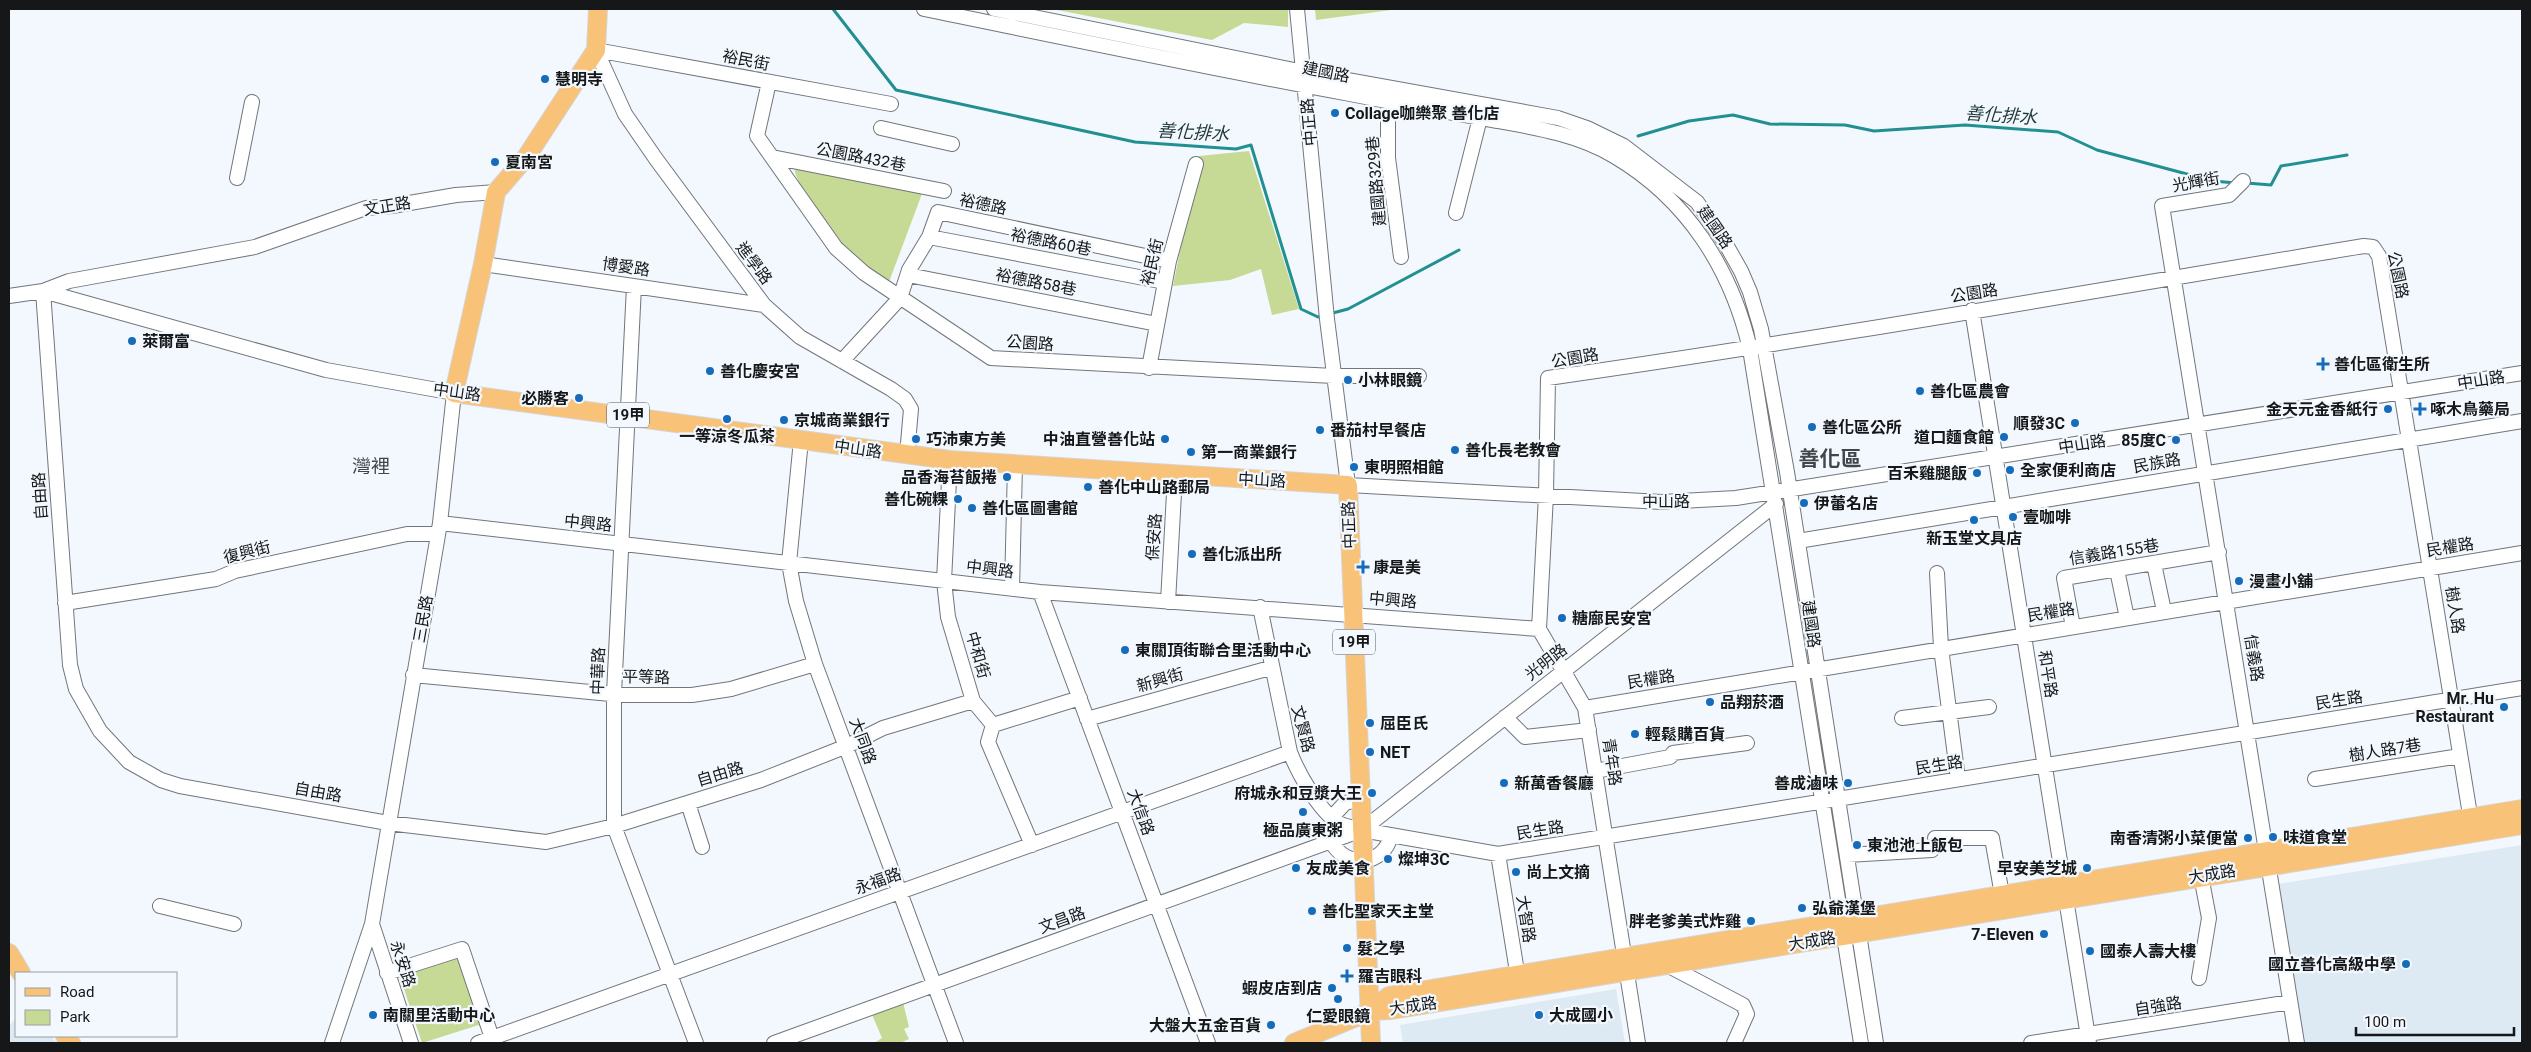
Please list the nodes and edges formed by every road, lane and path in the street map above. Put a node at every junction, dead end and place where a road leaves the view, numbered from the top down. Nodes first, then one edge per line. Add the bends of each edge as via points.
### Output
1 (598, 9) edge
2 (924, 9) edge
3 (994, 9) edge
4 (1297, 9) edge
5 (596, 50) junction
6 (1304, 72) junction
7 (769, 82) junction
8 (1306, 86) junction
9 (1388, 101) junction
10 (252, 102) dead end
11 (891, 104) dead end
12 (1480, 118) junction
13 (881, 128) dead end
14 (952, 144) dead end
15 (772, 157) junction
16 (1196, 164) dead end
17 (237, 178) dead end
18 (2243, 181) dead end
19 (944, 191) dead end
20 (496, 192) junction
21 (1456, 213) dead end
22 (930, 237) junction
23 (1401, 257) dead end
24 (1169, 261) junction
25 (483, 264) junction
26 (908, 275) junction
27 (2174, 278) junction
28 (1165, 282) junction
29 (634, 286) junction
30 (43, 291) junction
31 (9, 296) edge
32 (900, 298) junction
33 (764, 305) junction
34 (1972, 310) junction
35 (1157, 324) junction
36 (1757, 348) junction
37 (842, 361) junction
38 (1149, 368) junction
39 (2522, 373) edge
40 (1334, 376) junction
41 (1419, 376) dead end
42 (454, 392) junction
43 (2402, 393) junction
44 (628, 415) junction
45 (2522, 421) edge
46 (2198, 425) junction
47 (2409, 439) junction
48 (801, 440) junction
49 (906, 455) junction
50 (1996, 457) junction
51 (950, 460) junction
52 (1015, 465) junction
53 (2204, 473) junction
54 (1175, 475) junction
55 (1348, 485) junction
56 (1790, 490) junction
57 (1546, 495) junction
58 (1775, 498) junction
59 (2004, 508) junction
60 (439, 529) junction
61 (1798, 541) junction
62 (622, 544) junction
63 (2219, 552) junction
64 (2522, 553) edge
65 (789, 563) junction
66 (2154, 564) junction
67 (2430, 568) junction
68 (2117, 570) junction
69 (1936, 573) dead end
70 (944, 581) junction
71 (1012, 589) junction
72 (1040, 592) junction
73 (2227, 601) junction
74 (1168, 602) junction
75 (65, 603) junction
76 (1260, 607) junction
77 (2164, 611) junction
78 (1353, 614) junction
79 (2127, 618) junction
80 (2073, 627) junction
81 (1539, 629) junction
82 (2024, 635) junction
83 (1940, 648) junction
84 (815, 664) junction
85 (1270, 668) junction
86 (1818, 669) junction
87 (1564, 671) junction
88 (1801, 672) junction
89 (413, 675) junction
90 (2522, 688) edge
91 (614, 694) junction
92 (1080, 698) junction
93 (2451, 699) junction
94 (973, 701) junction
95 (1989, 707) dead end
96 (1585, 708) junction
97 (1949, 712) junction
98 (1505, 717) junction
99 (1902, 718) dead end
100 (1087, 719) junction
101 (993, 725) junction
102 (1589, 730) junction
103 (2248, 733) junction
104 (1747, 743) dead end
105 (847, 746) junction
106 (1290, 752) junction
107 (2460, 756) junction
108 (2045, 765) junction
109 (1595, 771) junction
110 (1958, 779) junction
111 (2315, 779) dead end
112 (1361, 799) junction
113 (1838, 799) junction
114 (1821, 802) junction
115 (688, 803) junction
116 (2522, 809) edge
117 (1122, 812) junction
118 (1332, 817) junction
119 (388, 823) junction
120 (2522, 824) edge
121 (2472, 825) junction
122 (614, 826) junction
123 (1362, 830) junction
124 (1391, 835) junction
125 (1606, 837) junction
126 (1331, 841) junction
127 (1032, 845) junction
128 (702, 847) dead end
129 (1498, 854) junction
130 (1847, 855) junction
131 (2268, 857) junction
132 (1364, 862) junction
133 (2201, 876) junction
134 (2066, 891) junction
135 (898, 892) junction
136 (2002, 895) junction
137 (1156, 905) junction
138 (160, 906) dead end
139 (234, 924) dead end
140 (372, 924) junction
141 (1850, 928) junction
142 (9, 953) edge
143 (1626, 965) junction
144 (1667, 965) junction
145 (19, 972) edge
146 (387, 973) junction
147 (670, 974) junction
148 (2200, 978) dead end
149 (1519, 982) junction
150 (935, 985) junction
151 (2290, 1002) junction
152 (1371, 1011) junction
153 (492, 1038) junction
154 (2089, 1039) edge
155 (332, 1043) edge
156 (411, 1043) edge
157 (478, 1043) edge
158 (696, 1043) edge
159 (774, 1043) edge
160 (956, 1043) edge
161 (1208, 1043) edge
162 (1294, 1043) edge
163 (1371, 1043) edge
164 (1638, 1043) edge
165 (1734, 1043) edge
166 (1861, 1043) edge
167 (1876, 1043) edge
168 (2031, 1043) edge
169 (2297, 1043) edge

1 - 5 main road
2 - 8 street, 建國路
3 - 6 street, 建國路
4 - 6 street, 中正路
5 - 7 street, 裕民街
5 - 20 main road via 527,156
5 - 33 street, 進學路 via 625,114
6 - 8 street, 中正路
6 - 36 street, 建國路 via 1558,118 1618,142 1697,202 1709,218 1741,271 1761,329
7 - 11 street, 裕民街
7 - 15 street, 公園路 via 757,136
8 - 9 street, 建國路
8 - 40 street, 中正路
9 - 12 street, 建國路
9 - 23 street, 建國路329巷 via 1388,158
10 - 17 street
12 - 21 street
12 - 36 street, 建國路 via 1553,131 1596,147 1656,186 1674,202 1707,242
13 - 14 street
15 - 19 street, 公園路432巷
15 - 32 street, 公園路 via 836,248
16 - 24 street, 裕民街
18 - 27 street, 光輝街 via 2229,195 2162,206
20 - 25 main road, 三民路
20 - 30 street, 文正路 via 366,208 256,247 68,282
22 - 24 street, 裕德路 via 938,212
22 - 26 street, 裕德路
22 - 28 street, 裕德路60巷
24 - 28 street, 裕民街
25 - 29 street, 博愛路
25 - 42 main road, 三民路
26 - 32 street, 裕德路
26 - 35 street, 裕德路58巷
27 - 34 street, 公園路
27 - 43 street, 公園路 via 2373,247 2379,256
27 - 46 street, 信義路
28 - 35 street, 裕民街
29 - 33 street, 博愛路
29 - 44 street, 中華路
30 - 31 street, 中山路
30 - 42 street, 中山路 via 326,370
30 - 75 street, 自由路
32 - 37 street, 裕德路
32 - 38 street, 公園路 via 991,358
33 - 37 street, 進學路 via 800,337
34 - 36 street, 公園路
34 - 50 street, 和平路
35 - 38 street, 裕民街
36 - 56 street, 建國路
36 - 57 street, 公園路 via 1548,378
36 - 58 street, 建國路
37 - 49 street, 進學路 via 905,399 911,409
38 - 40 street, 公園路
39 - 43 street, 中山路
40 - 41 street, 公園路
40 - 55 street, 中正路
42 - 44 main road, 中山路 / 19甲
42 - 60 street, 三民路
43 - 46 street, 中山路
43 - 47 street, 樹人路
44 - 48 main road, 中山路 / 19甲
44 - 62 street, 中華路
45 - 47 street, 民族路
46 - 50 street, 中山路
46 - 53 street, 信義路
47 - 53 street, 民族路
47 - 67 street, 樹人路
48 - 49 main road, 中山路 / 19甲
48 - 65 street, 大同路
49 - 51 main road, 中山路 / 19甲
50 - 56 street, 中山路
50 - 59 street, 和平路
51 - 52 main road, 中山路 / 19甲
51 - 70 street, 中和街
52 - 54 main road, 中山路 / 19甲
52 - 71 street
53 - 59 street, 民族路
53 - 63 street, 信義路
54 - 55 main road, 中山路 / 19甲
54 - 74 street, 保安路
55 - 57 street, 中山路
55 - 78 main road, 中正路 / 19甲
56 - 58 street, 中山路
56 - 61 street, 建國路
57 - 58 street, 中山路 via 1662,502
57 - 81 street
58 - 87 street, 光明路
58 - 88 street, 建國路
59 - 61 street, 民族路
59 - 82 street, 和平路
60 - 62 street, 中興路
60 - 75 street, 復興街 via 235,571 216,579
60 - 89 street, 三民路
61 - 86 street, 建國路
62 - 65 street, 中興路
62 - 91 street, 中華路
63 - 66 street, 信義路155巷
63 - 73 street, 信義路
64 - 67 street, 民權路
65 - 70 street, 中興路
65 - 84 street, 大同路
66 - 68 street, 信義路155巷
66 - 77 street
67 - 73 street, 民權路
67 - 93 street, 樹人路
68 - 79 street
68 - 80 street, 信義路155巷 via 2064,578
69 - 83 street
70 - 71 street, 中興路
70 - 94 street, 中和街 via 948,617
71 - 72 street, 中興路
72 - 74 street, 中興路
72 - 92 street, 大信路
73 - 77 street, 民權路
73 - 103 street, 信義路
74 - 76 street, 中興路
75 - 119 street, 自由路 via 70,665 76,689 100,731 129,762 180,786
76 - 78 street, 中興路
76 - 85 street, 文賢路
77 - 79 street, 民權路
78 - 81 street, 中興路
78 - 112 main road, 中正路 / 19甲
79 - 80 street, 民權路
80 - 82 street, 民權路
81 - 87 street, 青年路
82 - 83 street, 民權路
82 - 108 street, 和平路
83 - 86 street, 民權路
83 - 97 street
84 - 91 street, 平等路 via 717,692 692,695
84 - 105 street, 大同路
85 - 100 street, 新興街
85 - 106 street, 文賢路
86 - 88 street, 民權路
86 - 113 street, 建國路
87 - 96 street, 青年路
87 - 98 street, 光明路
88 - 96 street, 民權路
88 - 114 street, 建國路
89 - 91 street, 平等路
89 - 119 street, 三民路
90 - 93 street, 民生路
91 - 122 street, 中華路
92 - 100 street, 大信路
92 - 101 street
93 - 103 street, 民生路
93 - 107 street, 樹人路
94 - 101 street, 中和街
94 - 105 street, 自由路 via 883,728
95 - 97 street
96 - 102 street, 青年路
97 - 99 street
97 - 110 street
98 - 102 street via 1525,737
98 - 123 street, 光明路
100 - 117 street, 大信路
101 - 127 street via 988,742
102 - 109 street, 青年路
103 - 108 street, 民生路
103 - 131 street, 信義路
104 - 109 street via 1673,753 1670,757
105 - 115 street, 自由路 via 761,780
105 - 135 street, 大同路
106 - 117 street, 永福路
106 - 118 street, 文賢路 via 1298,772
107 - 111 street, 樹人路7巷
107 - 121 street, 樹人路
108 - 110 street, 民生路
108 - 134 street, 和平路
109 - 125 street, 青年路
110 - 113 street, 民生路
112 - 118 street via 1345,803
112 - 123 main road, 中正路 / 19甲
113 - 114 street, 民生路
113 - 130 street, 建國路
114 - 125 street, 民生路
114 - 141 street, 建國路
115 - 122 street, 自由路
115 - 128 street
116 - 121 main road, 大成路
117 - 127 street, 永福路
117 - 137 street, 大信路
118 - 123 street, 文賢路 via 1343,825
119 - 122 street, 自由路 via 546,842
119 - 140 street, 三民路
120 - 121 main road, 大成路
121 - 131 main road, 大成路
122 - 147 street, 中華路
123 - 124 street, 民生路
123 - 126 street, 文昌路
123 - 132 main road, 中正路 / 19甲
124 - 129 street, 民生路
124 - 132 street via 1382,853
125 - 129 street, 民生路
125 - 143 street, 青年路
126 - 132 street via 1346,859
126 - 137 street, 文昌路
127 - 135 street, 永福路
129 - 149 street, 大智路
130 - 136 street via 1992,838
130 - 141 street, 建國路
131 - 133 main road, 大成路
131 - 134 main road, 大成路
131 - 151 street, 信義路
132 - 152 main road, 中正路 / 19甲
133 - 134 main road, 大成路
133 - 148 street via 2209,918
134 - 136 main road, 大成路
134 - 141 main road, 大成路
134 - 154 street, 和平路
135 - 147 street, 永福路
135 - 150 street, 大同路
136 - 141 main road, 大成路
137 - 150 street, 文昌路
137 - 161 street, 大信路
138 - 139 street
140 - 146 street, 永安路
140 - 155 street, 三民路
141 - 143 main road, 大成路
141 - 144 main road, 大成路
141 - 166 street, 建國路
141 - 167 street, 建國路
142 - 145 main road
143 - 144 main road, 大成路
143 - 149 main road, 大成路
143 - 164 street, 青年路
144 - 165 street via 1743,1005 1747,1014
146 - 153 street via 462,949
146 - 156 street, 永安路
147 - 153 street, 永福路
147 - 158 street, 中華路
149 - 152 main road, 大成路 via 1391,1010
150 - 159 street, 文昌路
150 - 160 street, 大同路
151 - 154 street, 自強路
151 - 169 street, 信義路
152 - 162 main road, 大成路
152 - 163 main road, 中正路 / 19甲
153 - 157 street, 永福路
154 - 168 street, 自強路

